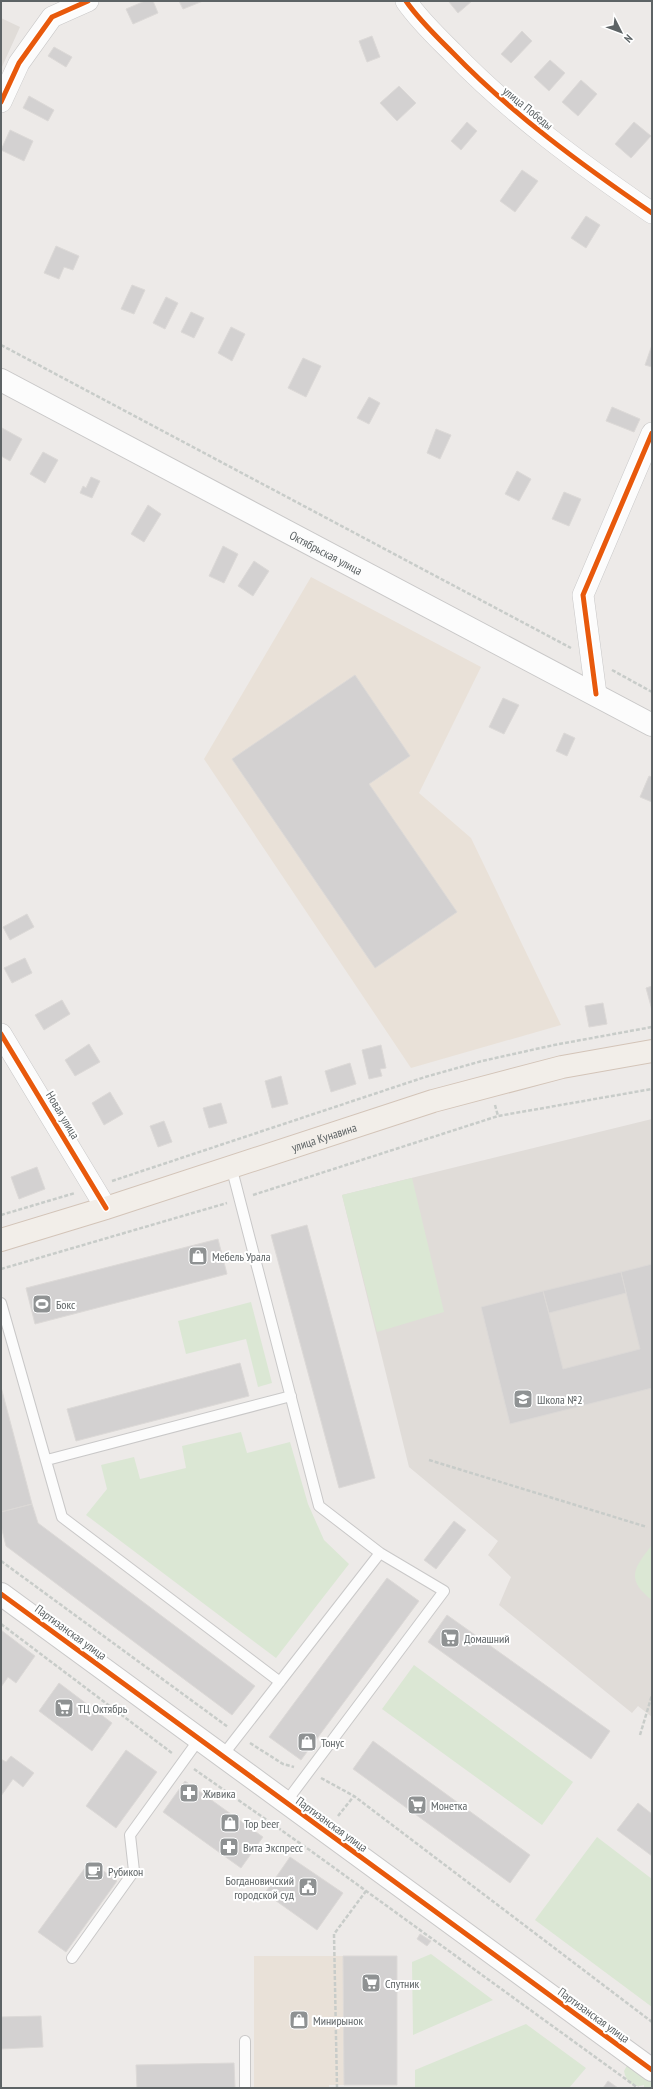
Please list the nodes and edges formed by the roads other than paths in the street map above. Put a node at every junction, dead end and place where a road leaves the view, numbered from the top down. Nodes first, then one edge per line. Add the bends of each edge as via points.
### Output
1 (88, 1) edge
2 (406, 1) edge
3 (50, 9) edge
4 (1, 102) edge
5 (652, 213) edge
6 (1, 380) edge
7 (652, 433) edge
8 (596, 694) junction
9 (652, 725) edge
10 (1, 1034) edge
11 (652, 1051) edge
12 (231, 1166) junction
13 (106, 1208) junction
14 (1, 1240) edge
15 (1, 1303) edge
16 (291, 1396) junction
17 (47, 1460) junction
18 (380, 1553) junction
19 (1, 1594) edge
20 (280, 1682) junction
21 (200, 1738) junction
22 (223, 1755) junction
23 (286, 1802) junction
24 (72, 1958) dead end
25 (245, 2041) dead end
26 (652, 2070) edge
27 (245, 2088) edge

1 - 3 street
2 - 5 street, улица Победы via 431,31 482,83 539,131
3 - 4 street via 19,62
6 - 8 street, Октябрьская улица
7 - 8 street via 583,594
8 - 9 street, Октябрьская улица
10 - 13 street, Новая улица
11 - 12 main road, улица Кунавина via 562,1067 489,1085
12 - 13 main road, улица Кунавина
12 - 16 lane
13 - 14 main road, улица Кунавина
15 - 17 lane
16 - 17 lane
16 - 18 lane via 319,1506
17 - 20 lane via 62,1517
18 - 20 lane
18 - 23 lane via 444,1591
19 - 21 street, Партизанская улица
20 - 22 lane
21 - 22 street, Партизанская улица
21 - 24 lane via 130,1835 134,1871
22 - 23 street, Партизанская улица
23 - 26 street, Партизанская улица
25 - 27 lane

